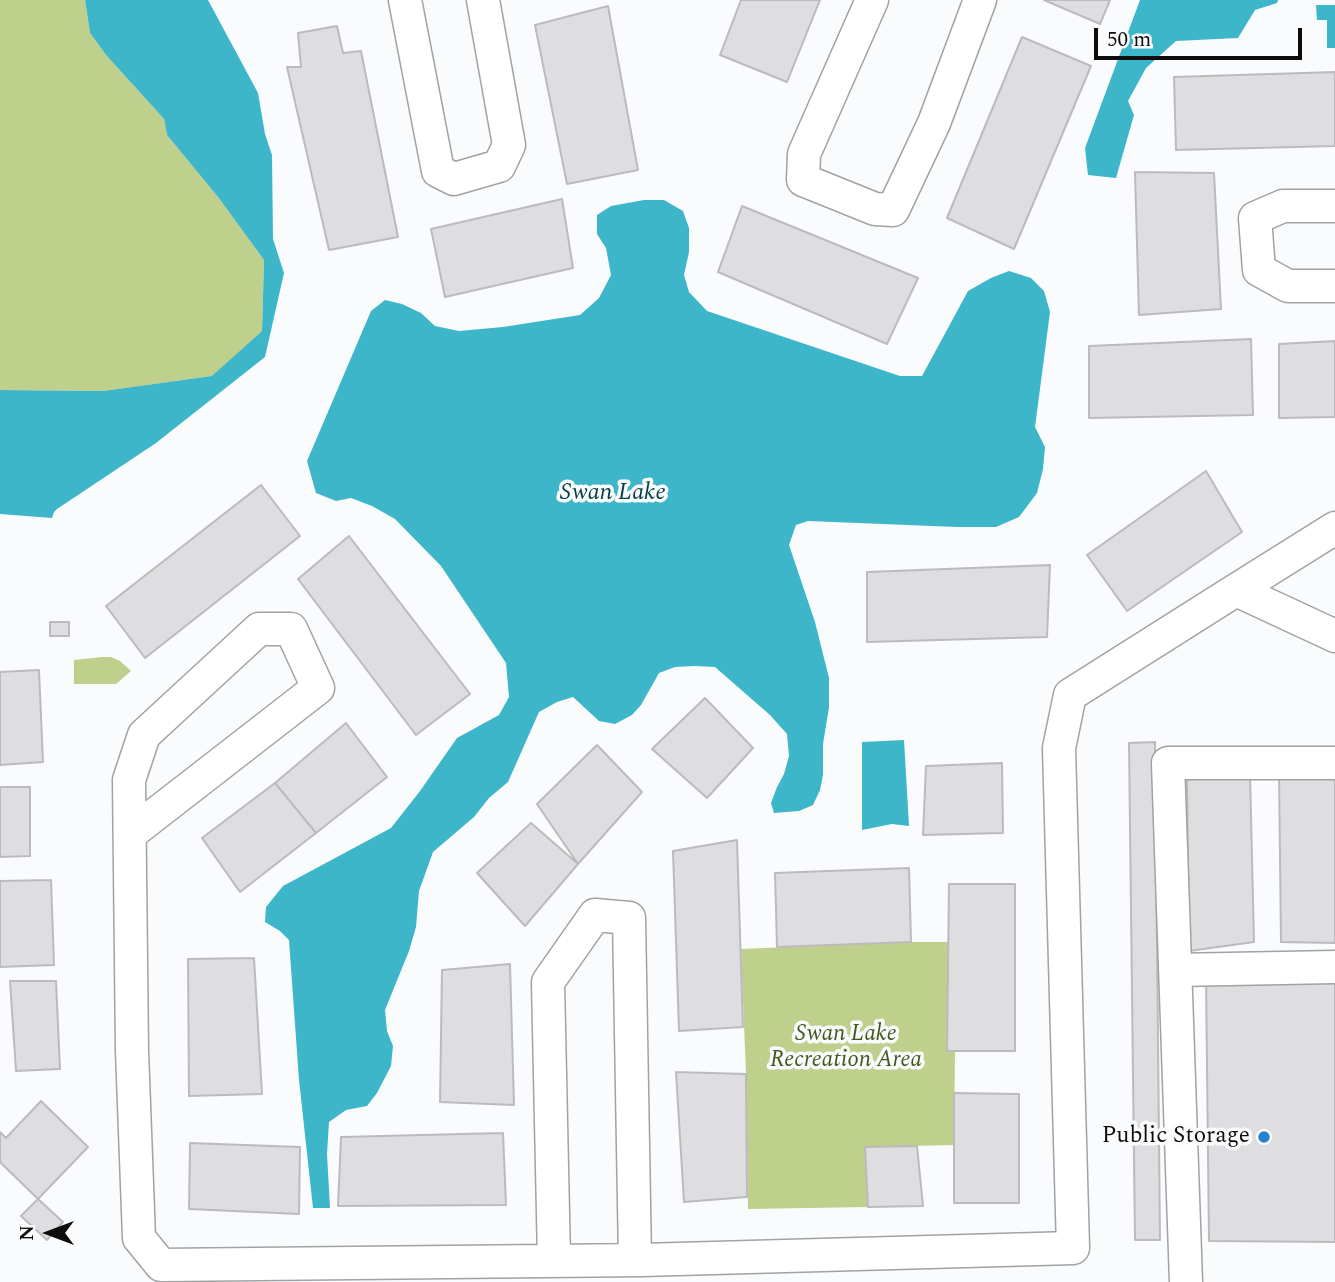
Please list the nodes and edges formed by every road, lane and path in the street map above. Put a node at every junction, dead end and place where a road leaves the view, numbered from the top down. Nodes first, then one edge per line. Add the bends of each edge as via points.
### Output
1 (405, 0) edge
2 (483, 0) edge
3 (872, 0) edge
4 (980, 0) edge
5 (1335, 206) edge
6 (1335, 286) edge
7 (1335, 528) edge
8 (1236, 590) junction
9 (1335, 636) edge
10 (1335, 763) edge
11 (130, 834) junction
12 (1335, 967) edge
13 (1175, 970) junction
14 (635, 1260) junction
15 (554, 1261) junction
16 (1186, 1282) edge

1 - 2 lane via 438,171 454,179 499,166 509,145
3 - 4 lane via 804,154 803,180 875,209 893,210 934,123
5 - 6 lane via 1283,206 1255,218 1259,270 1289,286
7 - 8 lane
8 - 9 lane
8 - 14 lane via 1070,695 1059,748 1073,1248
10 - 13 lane via 1168,763
11 - 11 lane via 129,780 144,735 260,629 291,629 318,688
11 - 15 lane via 139,1238 161,1265
12 - 13 lane
13 - 16 lane
14 - 15 lane
14 - 15 lane via 629,918 595,915 548,982

